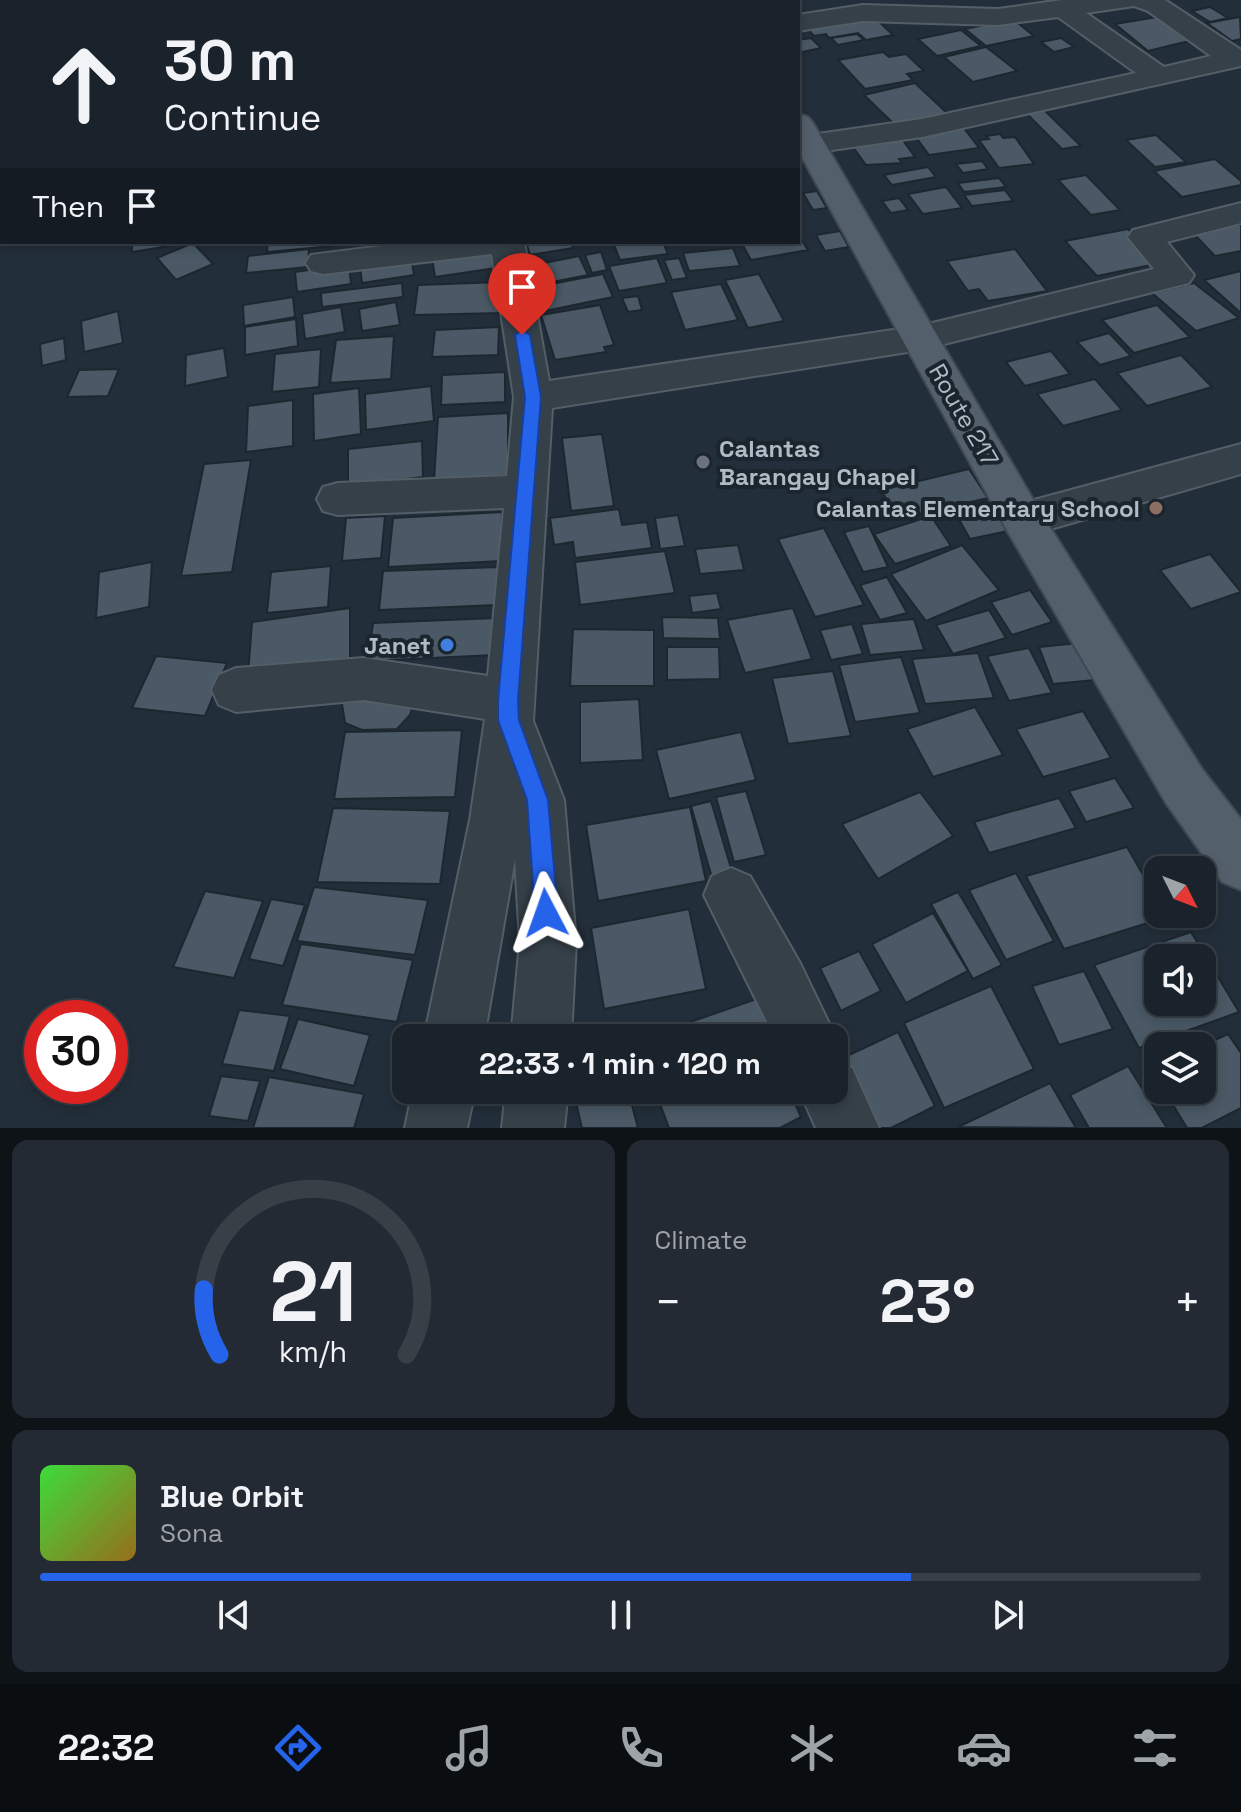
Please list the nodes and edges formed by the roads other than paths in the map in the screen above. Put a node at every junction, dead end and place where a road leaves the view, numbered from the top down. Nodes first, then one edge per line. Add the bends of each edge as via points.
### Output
1 (1127, 0) edge
2 (1141, 0) edge
3 (1062, 8) junction
4 (800, 23) edge
5 (1238, 59) edge
6 (1159, 76) junction
7 (805, 133) edge
8 (1241, 213) edge
9 (489, 244) edge
10 (507, 244) edge
11 (323, 263) dead end
12 (920, 338) junction
13 (533, 397) junction
14 (1241, 459) edge
15 (525, 491) junction
16 (338, 499) dead end
17 (1023, 520) junction
18 (236, 690) dead end
19 (508, 711) junction
20 (1241, 863) edge
21 (731, 895) dead end
22 (457, 1024) edge
23 (542, 1024) edge
24 (799, 1024) edge
25 (441, 1104) edge
26 (536, 1104) edge
27 (837, 1104) edge
28 (436, 1128) edge
29 (533, 1128) edge
30 (848, 1128) edge

1 - 3 street
2 - 5 street
3 - 4 street via 998,17 863,13
3 - 6 street
5 - 6 street
6 - 7 street via 922,128
7 - 12 main road, Route 217
8 - 12 street via 1145,237 1177,275
9 - 11 street
10 - 13 street
12 - 13 street
12 - 17 main road, Route 217
13 - 15 street
14 - 17 street
15 - 16 street
15 - 19 street
17 - 20 main road, Route 217 via 1184,786
18 - 19 street via 364,679
19 - 22 street via 494,834
19 - 23 street via 538,800 548,942
21 - 24 street
25 - 28 street
26 - 29 street
27 - 30 street

